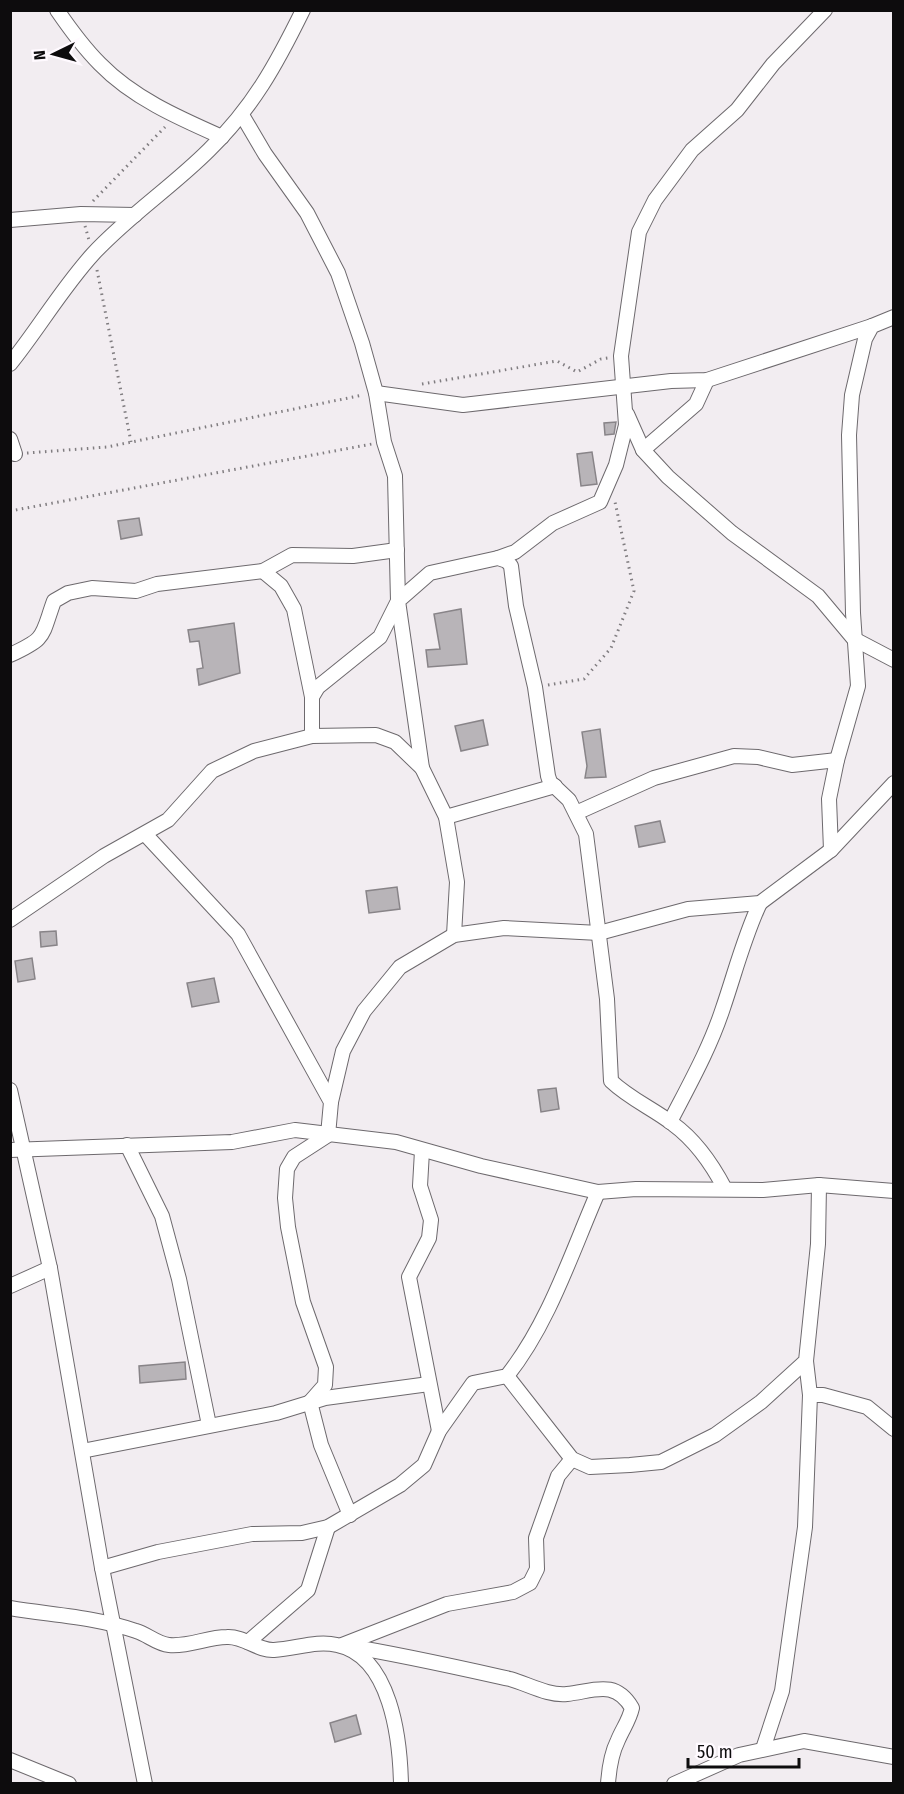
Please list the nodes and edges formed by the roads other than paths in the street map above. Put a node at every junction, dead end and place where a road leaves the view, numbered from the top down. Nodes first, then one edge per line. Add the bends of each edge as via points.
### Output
1 (57, 10) edge
2 (303, 10) edge
3 (825, 10) edge
4 (242, 115) junction
5 (222, 137) junction
6 (135, 215) junction
7 (10, 220) edge
8 (894, 317) edge
9 (872, 326) junction
10 (10, 364) edge
11 (707, 380) junction
12 (622, 386) junction
13 (376, 393) junction
14 (622, 401) junction
15 (10, 439) edge
16 (643, 450) junction
17 (15, 454) road end
18 (397, 550) junction
19 (498, 558) junction
20 (263, 571) junction
21 (398, 601) junction
22 (854, 639) junction
23 (10, 655) edge
24 (894, 660) edge
25 (312, 697) junction
26 (312, 736) junction
27 (837, 760) junction
28 (422, 768) junction
29 (894, 783) edge
30 (555, 786) junction
31 (576, 813) junction
32 (446, 817) junction
33 (145, 834) junction
34 (831, 850) junction
35 (760, 903) junction
36 (10, 920) edge
37 (599, 933) junction
38 (454, 935) junction
39 (10, 1090) edge
40 (331, 1102) junction
41 (670, 1122) junction
42 (328, 1135) junction
43 (127, 1145) junction
44 (25, 1148) junction
45 (10, 1150) edge
46 (422, 1151) junction
47 (819, 1185) junction
48 (725, 1189) junction
49 (894, 1191) edge
50 (598, 1192) junction
51 (50, 1268) junction
52 (10, 1286) edge
53 (806, 1361) junction
54 (507, 1376) junction
55 (429, 1384) junction
56 (810, 1395) junction
57 (310, 1402) junction
58 (209, 1425) junction
59 (894, 1429) edge
60 (439, 1431) junction
61 (82, 1451) junction
62 (572, 1459) junction
63 (350, 1515) junction
64 (328, 1527) junction
65 (102, 1568) junction
66 (10, 1608) edge
67 (113, 1625) junction
68 (248, 1642) junction
69 (340, 1645) junction
70 (763, 1749) junction
71 (894, 1757) edge
72 (10, 1760) edge
73 (69, 1784) edge
74 (146, 1784) edge
75 (401, 1784) edge
76 (608, 1784) edge
77 (674, 1784) edge

1 - 5 street via 101,65 138,94
2 - 4 street via 276,66
3 - 12 street via 773,64 737,110 692,150 655,200 639,232 621,356
4 - 5 street
4 - 13 street via 307,213 338,273
5 - 6 street
6 - 7 street via 81,214
6 - 10 street via 94,253
8 - 9 street
9 - 11 street
9 - 22 street via 865,339 851,405
11 - 12 street
11 - 16 street via 696,405
12 - 13 street via 463,405
12 - 14 street
13 - 18 street via 384,442 395,476
14 - 16 street
14 - 19 street via 626,425 600,502 553,523 515,552
15 - 17 street
16 - 22 street via 732,533 818,596
18 - 20 street via 353,556 292,555
18 - 21 street
19 - 21 street via 430,573
19 - 30 street via 511,566 548,776
20 - 23 street via 157,584 136,591 92,588 68,593 54,601 41,637
20 - 25 street via 281,586 294,609
21 - 25 street via 380,637 318,687
21 - 28 street
22 - 24 street
22 - 27 street via 858,686
25 - 26 street
26 - 28 street via 376,735 395,742
26 - 33 street via 254,751 212,771 168,820
27 - 31 street via 792,765 734,756 654,778
27 - 34 street via 829,799
28 - 32 street
29 - 34 street
30 - 31 street
30 - 32 street
31 - 37 street via 586,834
32 - 38 street via 457,882
33 - 36 street via 104,856
33 - 40 street via 238,933
34 - 35 street
35 - 37 street via 688,909
35 - 41 street via 699,1067
37 - 38 street via 504,928
37 - 41 street via 607,999 610,1081 628,1098
38 - 40 street via 400,967 364,1011 343,1051
39 - 44 street
40 - 42 street
41 - 48 street via 714,1167
42 - 43 street via 295,1130 232,1142
42 - 46 street via 396,1142
42 - 57 street via 294,1157 287,1169 287,1218 303,1302 326,1367 325,1385
43 - 44 street
43 - 58 street via 162,1216
44 - 45 street
44 - 51 street
46 - 50 street
46 - 55 street via 420,1186 431,1220 429,1238 409,1276
47 - 48 street
47 - 49 street
47 - 53 street via 818,1244
48 - 50 street via 636,1188
50 - 54 street via 544,1317
51 - 52 street
51 - 61 street
53 - 56 street
53 - 62 street via 761,1402 715,1435 661,1462 590,1467
54 - 60 street via 472,1383
54 - 62 street
55 - 57 street
55 - 60 street
56 - 59 street via 867,1407
56 - 70 street via 801,1562 782,1690
57 - 58 street via 276,1413
57 - 63 street via 321,1445
58 - 61 street
60 - 63 street via 424,1465 400,1485
61 - 65 street
62 - 69 street via 558,1476 536,1538 537,1569 530,1583 513,1592 447,1604
63 - 64 street
64 - 65 street via 302,1533 252,1534 158,1552
64 - 68 street via 308,1590
65 - 67 street
66 - 67 street
67 - 68 street via 137,1631 165,1645 183,1646 226,1636
67 - 74 street
68 - 69 street via 272,1651 325,1643
69 - 75 street via 359,1655 381,1678 396,1731
69 - 76 street via 418,1658 527,1683 548,1692 611,1690 626,1698 632,1708 610,1762
70 - 71 street via 804,1741
70 - 77 street via 739,1755
72 - 73 street

